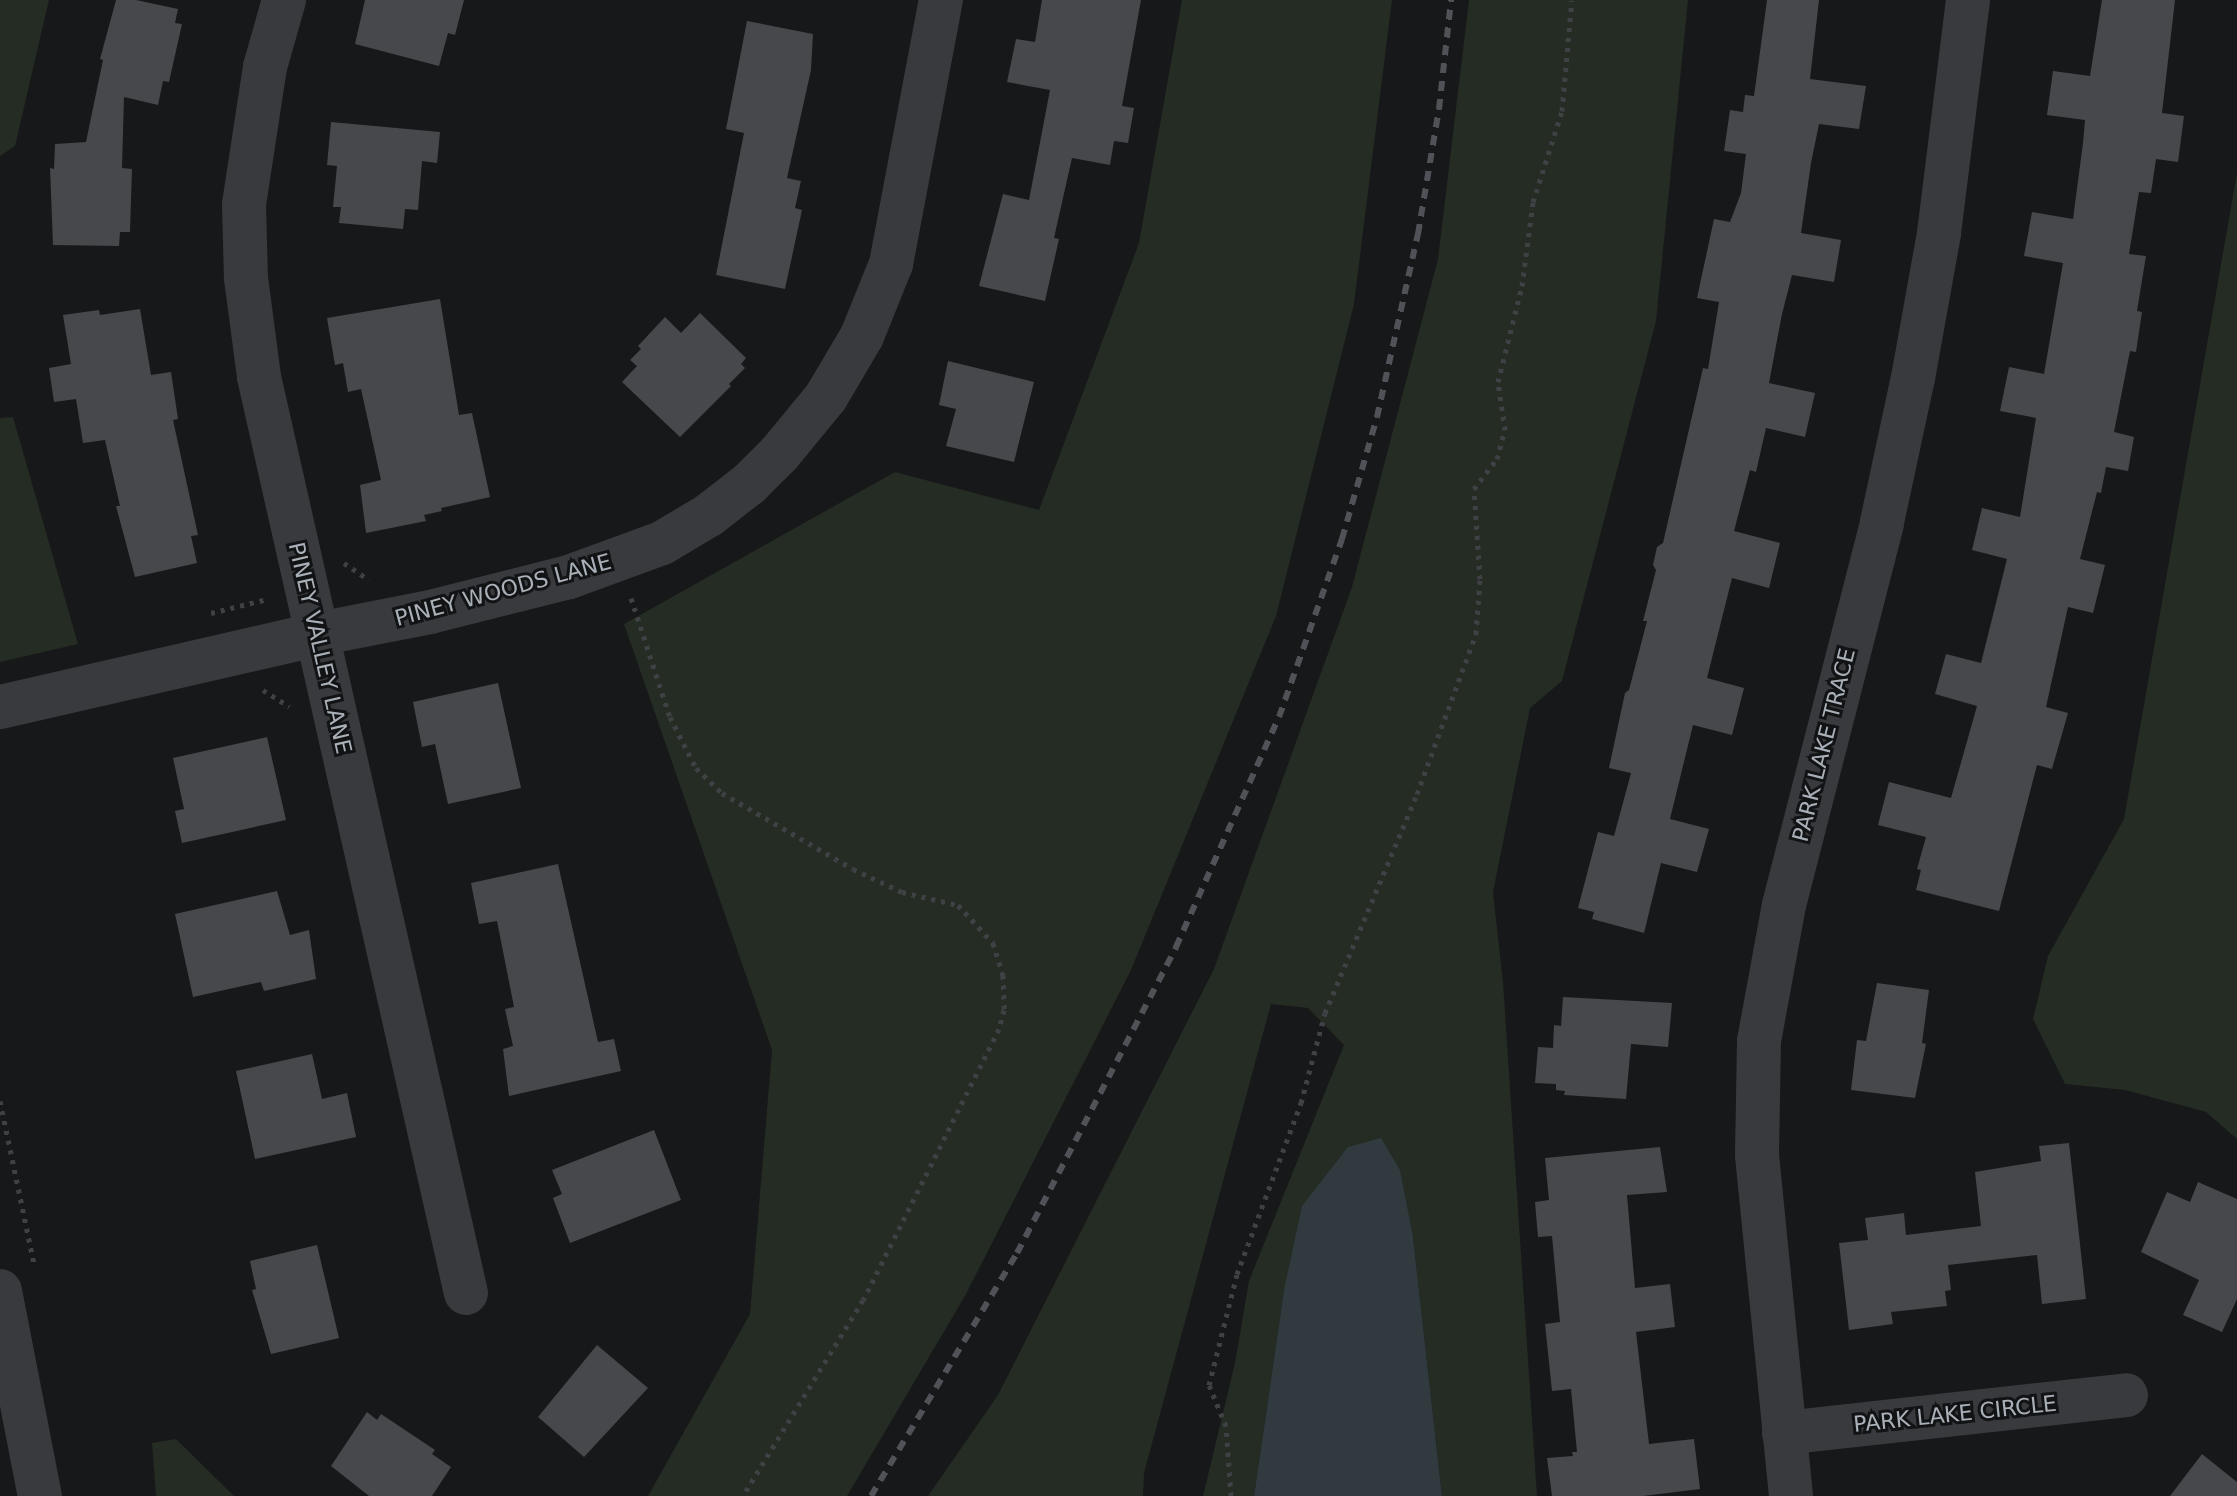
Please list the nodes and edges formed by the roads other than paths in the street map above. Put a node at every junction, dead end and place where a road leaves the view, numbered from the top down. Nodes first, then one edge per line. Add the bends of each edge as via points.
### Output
1 (284, 0) edge
2 (941, 0) edge
3 (1968, 0) edge
4 (318, 634) junction
5 (0, 707) edge
6 (0, 1291) edge
7 (466, 1293) dead end
8 (2126, 1395) dead end
9 (1784, 1433) junction
10 (40, 1496) edge
11 (1791, 1496) edge

1 - 4 street, PINEY VALLEY LANE via 252,136 244,204 246,278 259,377
2 - 4 street, PINEY WOODS LANE via 891,264 862,336 826,397 749,484 662,543 619,561 430,612
3 - 9 street, PARK LAKE TRACE via 1939,233 1913,378 1882,522 1784,905 1759,1041 1757,1155
4 - 5 street, PINEY WOODS LANE
4 - 7 street, PINEY VALLEY LANE
6 - 10 street
8 - 9 street, PARK LAKE CIRCLE
9 - 11 street, PARK LAKE TRACE

